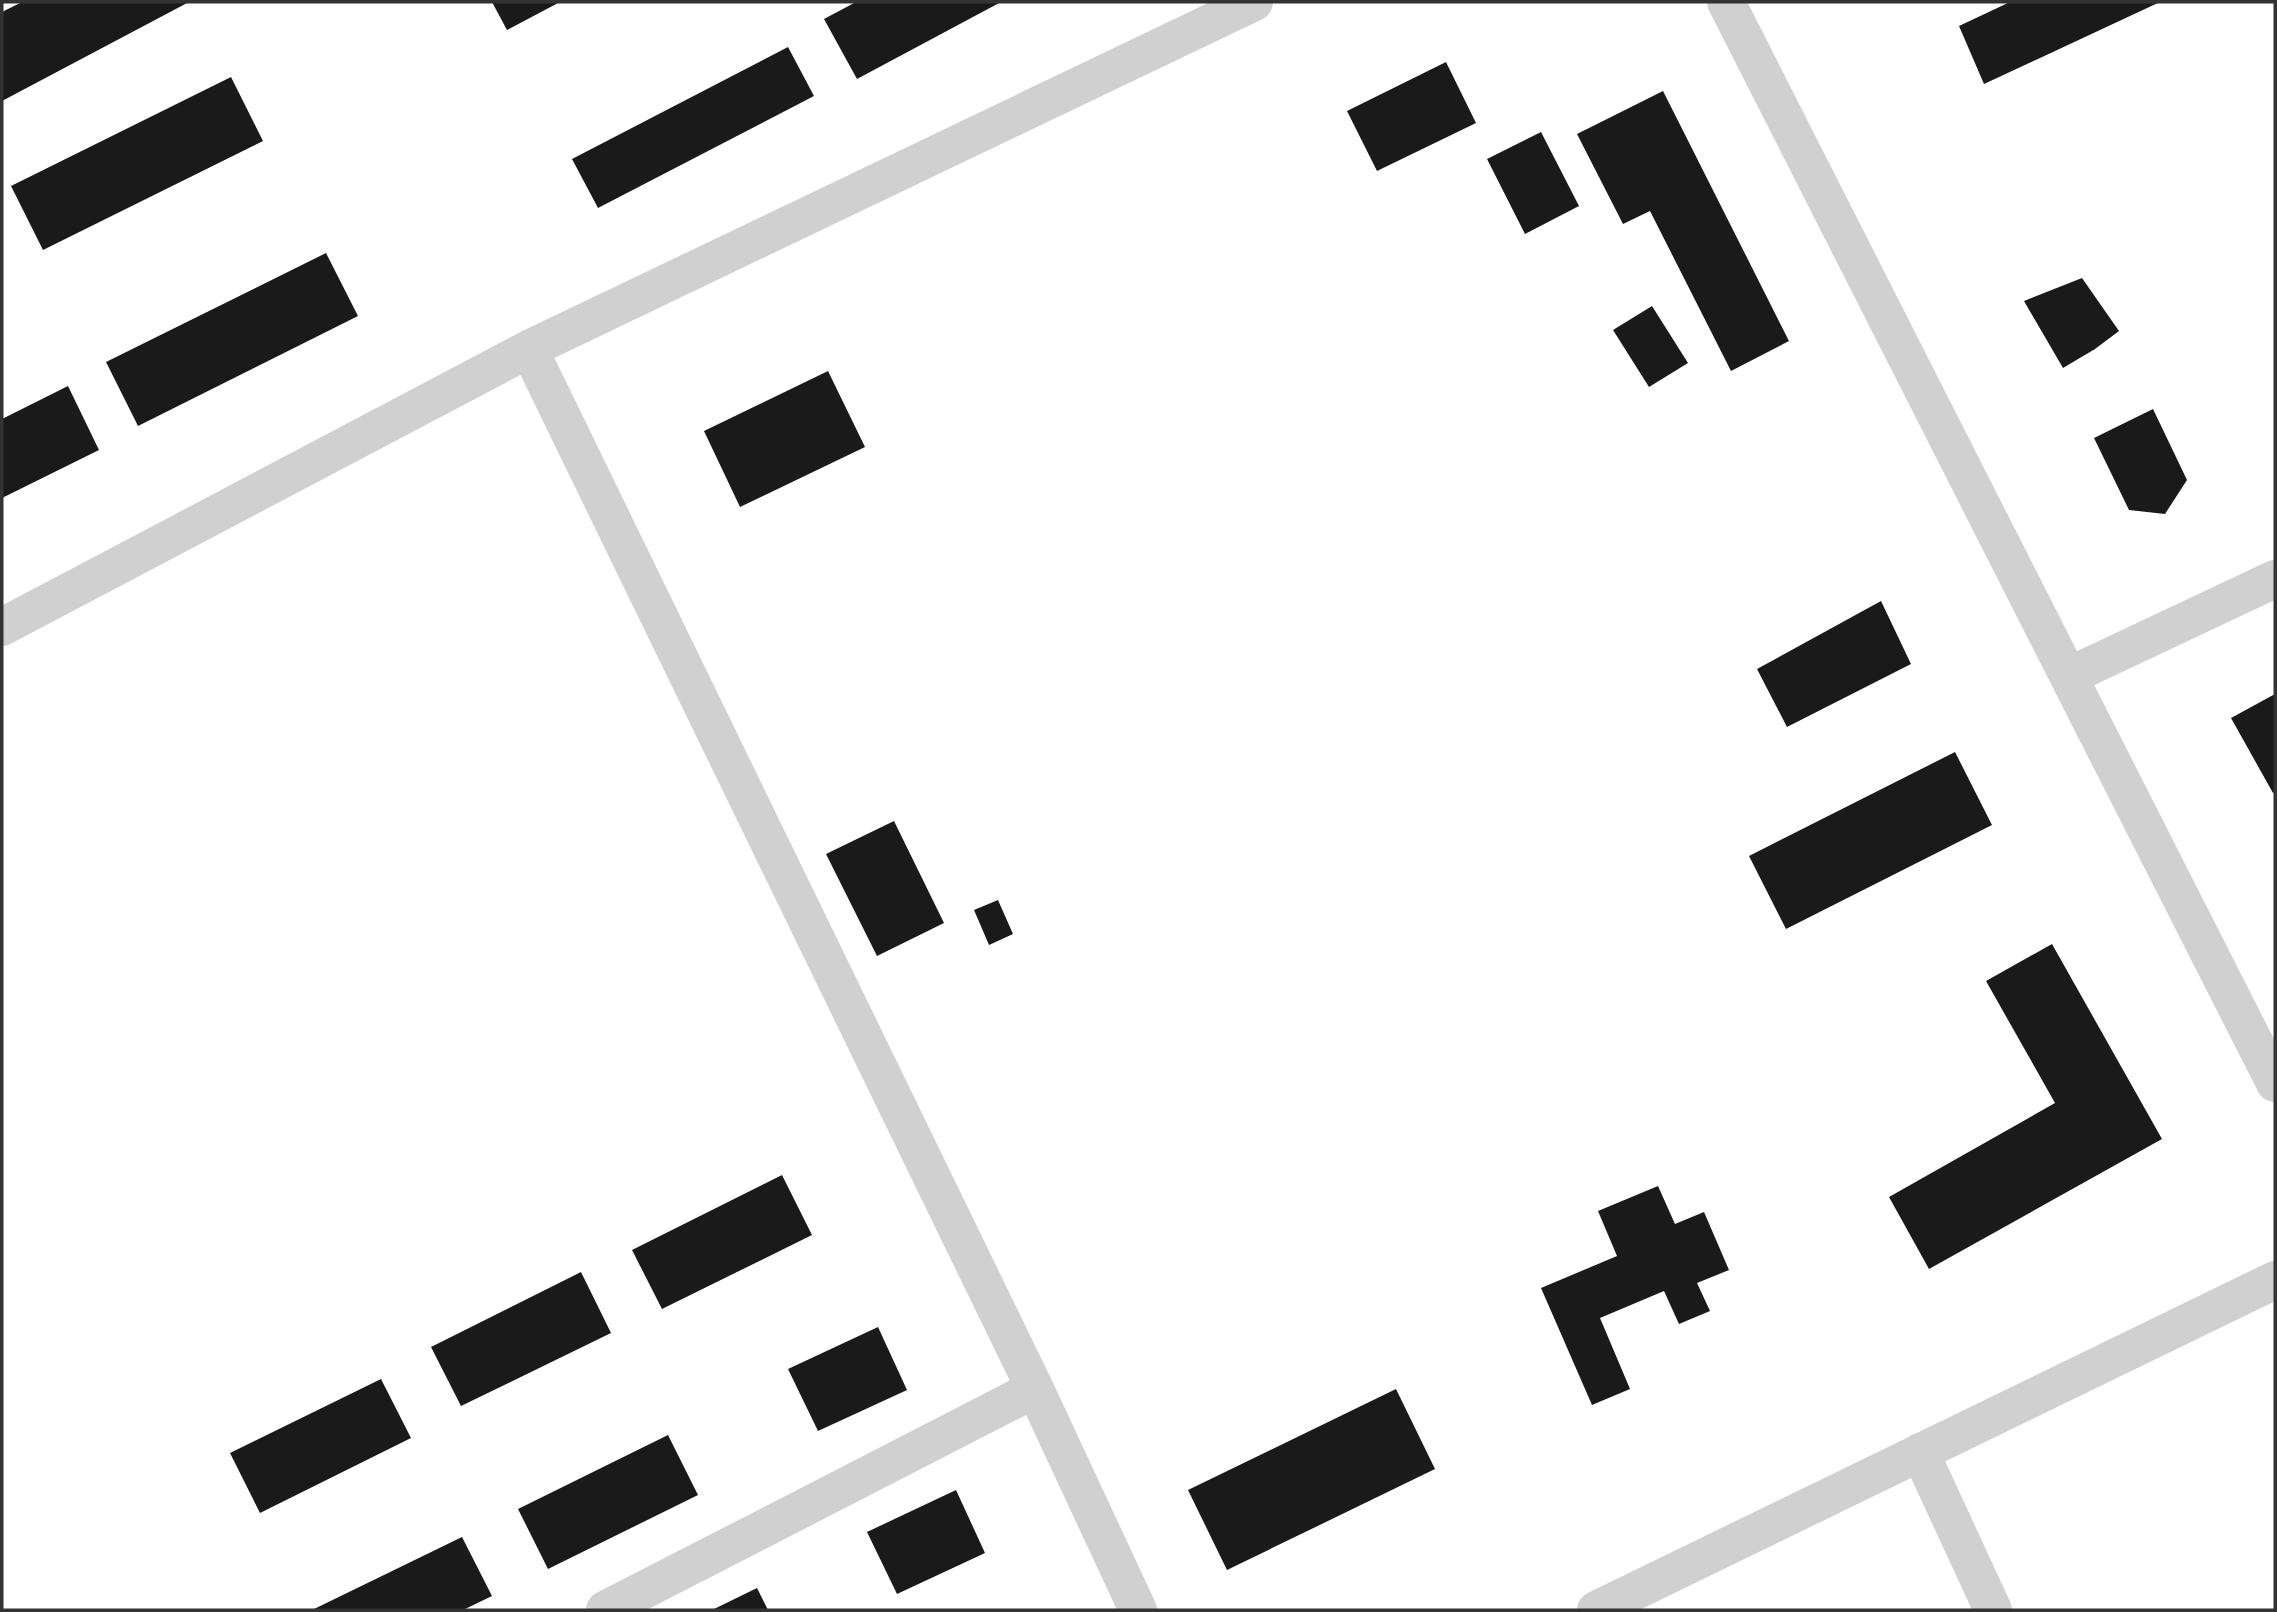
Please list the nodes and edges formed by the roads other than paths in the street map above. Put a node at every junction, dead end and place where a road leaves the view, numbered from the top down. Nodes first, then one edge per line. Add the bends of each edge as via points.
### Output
1 (1254, 2) edge
2 (1726, 2) edge
3 (529, 349) junction
4 (2275, 579) edge
5 (2, 627) edge
6 (2068, 677) junction
7 (2275, 1083) edge
8 (2275, 1280) edge
9 (1035, 1390) junction
10 (1920, 1452) junction
11 (605, 1610) edge
12 (1138, 1610) edge
13 (1596, 1610) edge
14 (1993, 1610) edge

1 - 3 street
2 - 6 street
3 - 5 street
3 - 9 street
4 - 6 street
6 - 7 street
8 - 10 street
9 - 11 street
9 - 12 street
10 - 13 street
10 - 14 street

